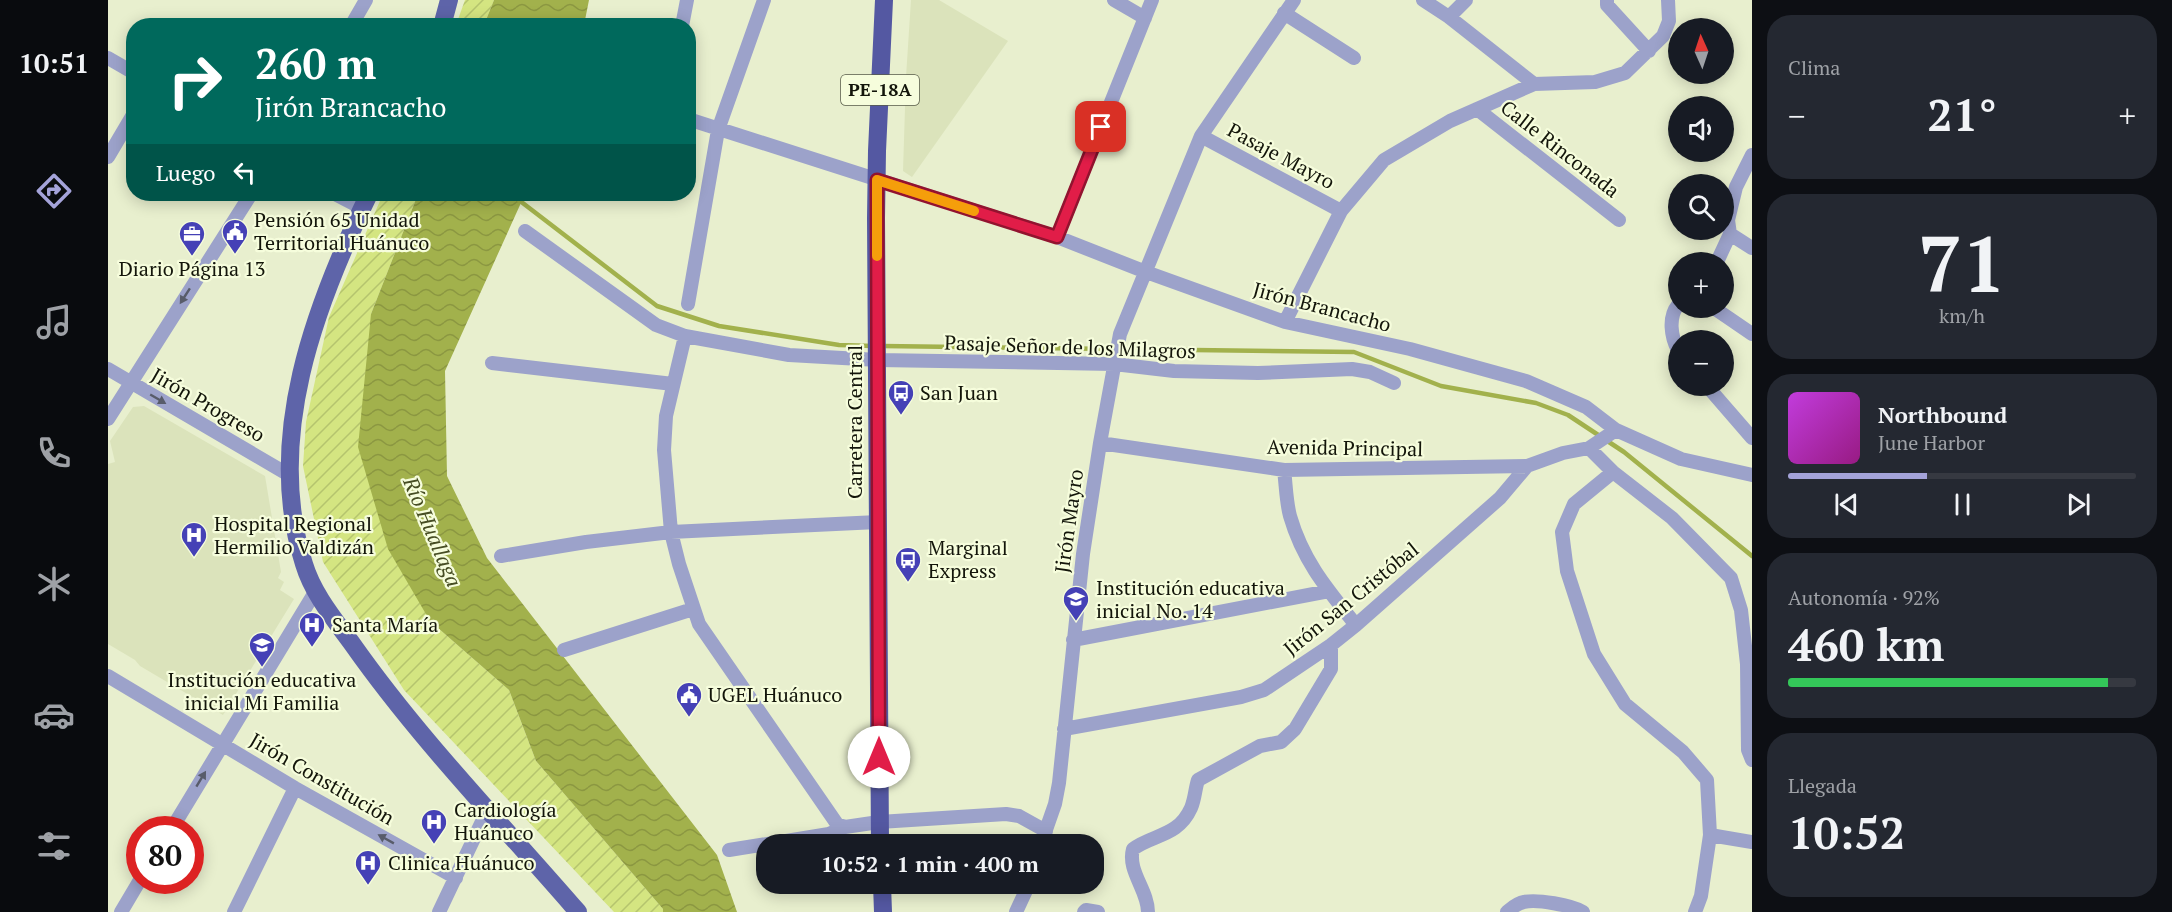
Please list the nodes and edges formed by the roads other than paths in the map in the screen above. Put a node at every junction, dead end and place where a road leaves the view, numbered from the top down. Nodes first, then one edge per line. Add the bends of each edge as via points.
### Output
1 (366, 0) edge
2 (449, 0) edge
3 (687, 0) edge
4 (764, 0) edge
5 (884, 0) edge
6 (1114, 0) edge
7 (1152, 0) edge
8 (1294, 0) edge
9 (1423, 0) edge
10 (1466, 0) edge
11 (1668, 0) edge
12 (1605, 2) edge
13 (1284, 13) junction
14 (1449, 17) junction
15 (356, 18) edge
16 (444, 18) edge
17 (684, 18) edge
18 (1145, 18) junction
19 (1649, 51) junction
20 (108, 58) edge
21 (1354, 58) dead end
22 (126, 68) edge
23 (1534, 84) junction
24 (1477, 109) junction
25 (696, 122) edge
26 (126, 127) edge
27 (718, 130) junction
28 (1201, 135) junction
29 (1752, 155) edge
30 (108, 157) edge
31 (877, 180) junction
32 (1734, 195) edge
33 (246, 201) edge
34 (366, 201) edge
35 (1341, 211) junction
36 (1618, 220) dead end
37 (525, 231) dead end
38 (1057, 237) junction
39 (1734, 237) edge
40 (1752, 248) edge
41 (1146, 272) junction
42 (688, 304) dead end
43 (1729, 318) edge
44 (1285, 322) junction
45 (1752, 334) edge
46 (685, 336) junction
47 (878, 358) junction
48 (1115, 362) junction
49 (492, 363) dead end
50 (108, 369) edge
51 (130, 382) junction
52 (1394, 383) dead end
53 (673, 384) junction
54 (1716, 396) edge
55 (108, 419) edge
56 (1615, 431) junction
57 (1752, 438) edge
58 (1100, 443) junction
59 (1592, 446) junction
60 (1527, 466) junction
61 (1284, 470) junction
62 (1613, 472) junction
63 (289, 475) junction
64 (1749, 478) edge
65 (878, 522) junction
66 (671, 532) junction
67 (501, 556) dead end
68 (1329, 591) junction
69 (315, 592) junction
70 (693, 609) junction
71 (1356, 625) junction
72 (1074, 640) junction
73 (1331, 645) junction
74 (564, 650) dead end
75 (108, 676) edge
76 (1064, 729) junction
77 (223, 744) junction
78 (1752, 760) edge
79 (295, 788) junction
80 (487, 811) junction
81 (179, 816) edge
82 (879, 822) junction
83 (846, 827) junction
84 (1046, 831) junction
85 (880, 834) edge
86 (1045, 834) edge
87 (1710, 835) junction
88 (1752, 842) edge
89 (729, 850) dead end
90 (456, 878) junction
91 (133, 894) edge
92 (882, 894) edge
93 (1024, 894) edge
94 (122, 912) edge
95 (234, 912) edge
96 (439, 912) edge
97 (578, 912) edge
98 (883, 912) edge
99 (1016, 912) edge
100 (1084, 912) edge
101 (1098, 912) edge
102 (1148, 912) edge
103 (1507, 912) edge
104 (1583, 912) edge
105 (1695, 912) edge

1 - 15 street
2 - 16 main road
3 - 17 street
4 - 27 street
5 - 31 highway, Carretera Central / PE-18A
6 - 18 street
7 - 18 street
8 - 13 street
9 - 14 street
10 - 14 street
11 - 19 street via 1669,21 1663,36
12 - 19 street
13 - 21 street
13 - 28 street
14 - 23 street
18 - 38 street
19 - 23 street via 1625,73 1595,82
20 - 22 street
23 - 24 street
24 - 35 street via 1384,160
24 - 36 street, Calle Rinconada
25 - 27 street, Jirón Brancacho
26 - 30 street
27 - 31 street, Jirón Brancacho
27 - 42 street
28 - 35 street, Pasaje Mayro
28 - 41 street
29 - 32 street
31 - 38 street, Jirón Brancacho
31 - 47 highway, Carretera Central / PE-18A
33 -> 51 street
34 - 63 main road via 311,334 290,439
35 - 44 street
37 - 46 street, Pasaje Señor de los Milagros via 656,325
38 - 41 street, Jirón Brancacho
39 - 40 street
41 - 44 street, Jirón Brancacho
41 - 48 street, Jirón Mayro via 1120,334
43 - 45 street
44 - 56 street, Jirón Brancacho via 1410,349 1526,381 1586,406
46 - 47 street, Pasaje Señor de los Milagros via 789,355
46 - 53 street
47 - 48 street, Pasaje Señor de los Milagros
47 - 65 highway, Carretera Central / PE-18A
48 - 52 street, Pasaje Señor de los Milagros via 1174,371 1352,369
48 - 58 street, Jirón Mayro
49 - 53 street
50 - 51 street, Jirón Progreso
51 - 55 street
51 -> 63 street, Jirón Progreso
53 - 66 street via 664,450
54 - 57 street
56 - 59 street, Avenida Principal
56 - 64 street, Jirón Brancacho via 1681,459
58 - 61 street, Avenida Principal
58 - 72 street, Jirón Mayro
59 - 60 street, Avenida Principal
59 - 62 street
60 - 61 street, Avenida Principal
60 - 71 street, Jirón San Cristóbal via 1500,498
61 - 68 street via 1289,514 1302,551
62 - 78 street via 1672,518 1731,578 1741,610 1747,664 1748,750
62 - 87 street via 1574,504 1562,532 1567,571 1594,654 1625,704 1683,752 1707,780
63 - 69 main road via 296,534
65 - 66 street
65 - 82 highway, Carretera Central / PE-18A
66 - 67 street
66 - 70 street
68 - 71 street
68 - 72 street
69 - 77 street
69 - 80 main road via 374,675
70 - 74 street
70 - 83 street via 699,624 837,824
71 - 73 street, Jirón San Cristóbal
72 - 76 street, Jirón Mayro
73 - 76 street, Jirón San Cristóbal via 1254,695
73 - 102 street via 1331,669 1295,729 1281,742 1260,746 1198,780 1188,814 1172,830 1133,849 1131,864
75 - 77 street, Jirón Constitución
76 - 84 street, Jirón Mayro via 1055,804
77 - 79 street, Jirón Constitución
81 -> 77 street
90 -> 79 street, Jirón Constitución
79 - 95 street
80 - 90 street
80 - 97 main road
82 - 83 street
82 - 84 street via 1006,814 1019,816
82 - 85 highway, Carretera Central / PE-18A
83 - 89 street via 829,834
84 - 86 street, Jirón Mayro
87 - 88 street
87 - 105 street
90 - 96 street
91 - 94 street
92 - 98 highway
93 - 99 street
100 - 101 street
103 - 104 street via 1531,901

